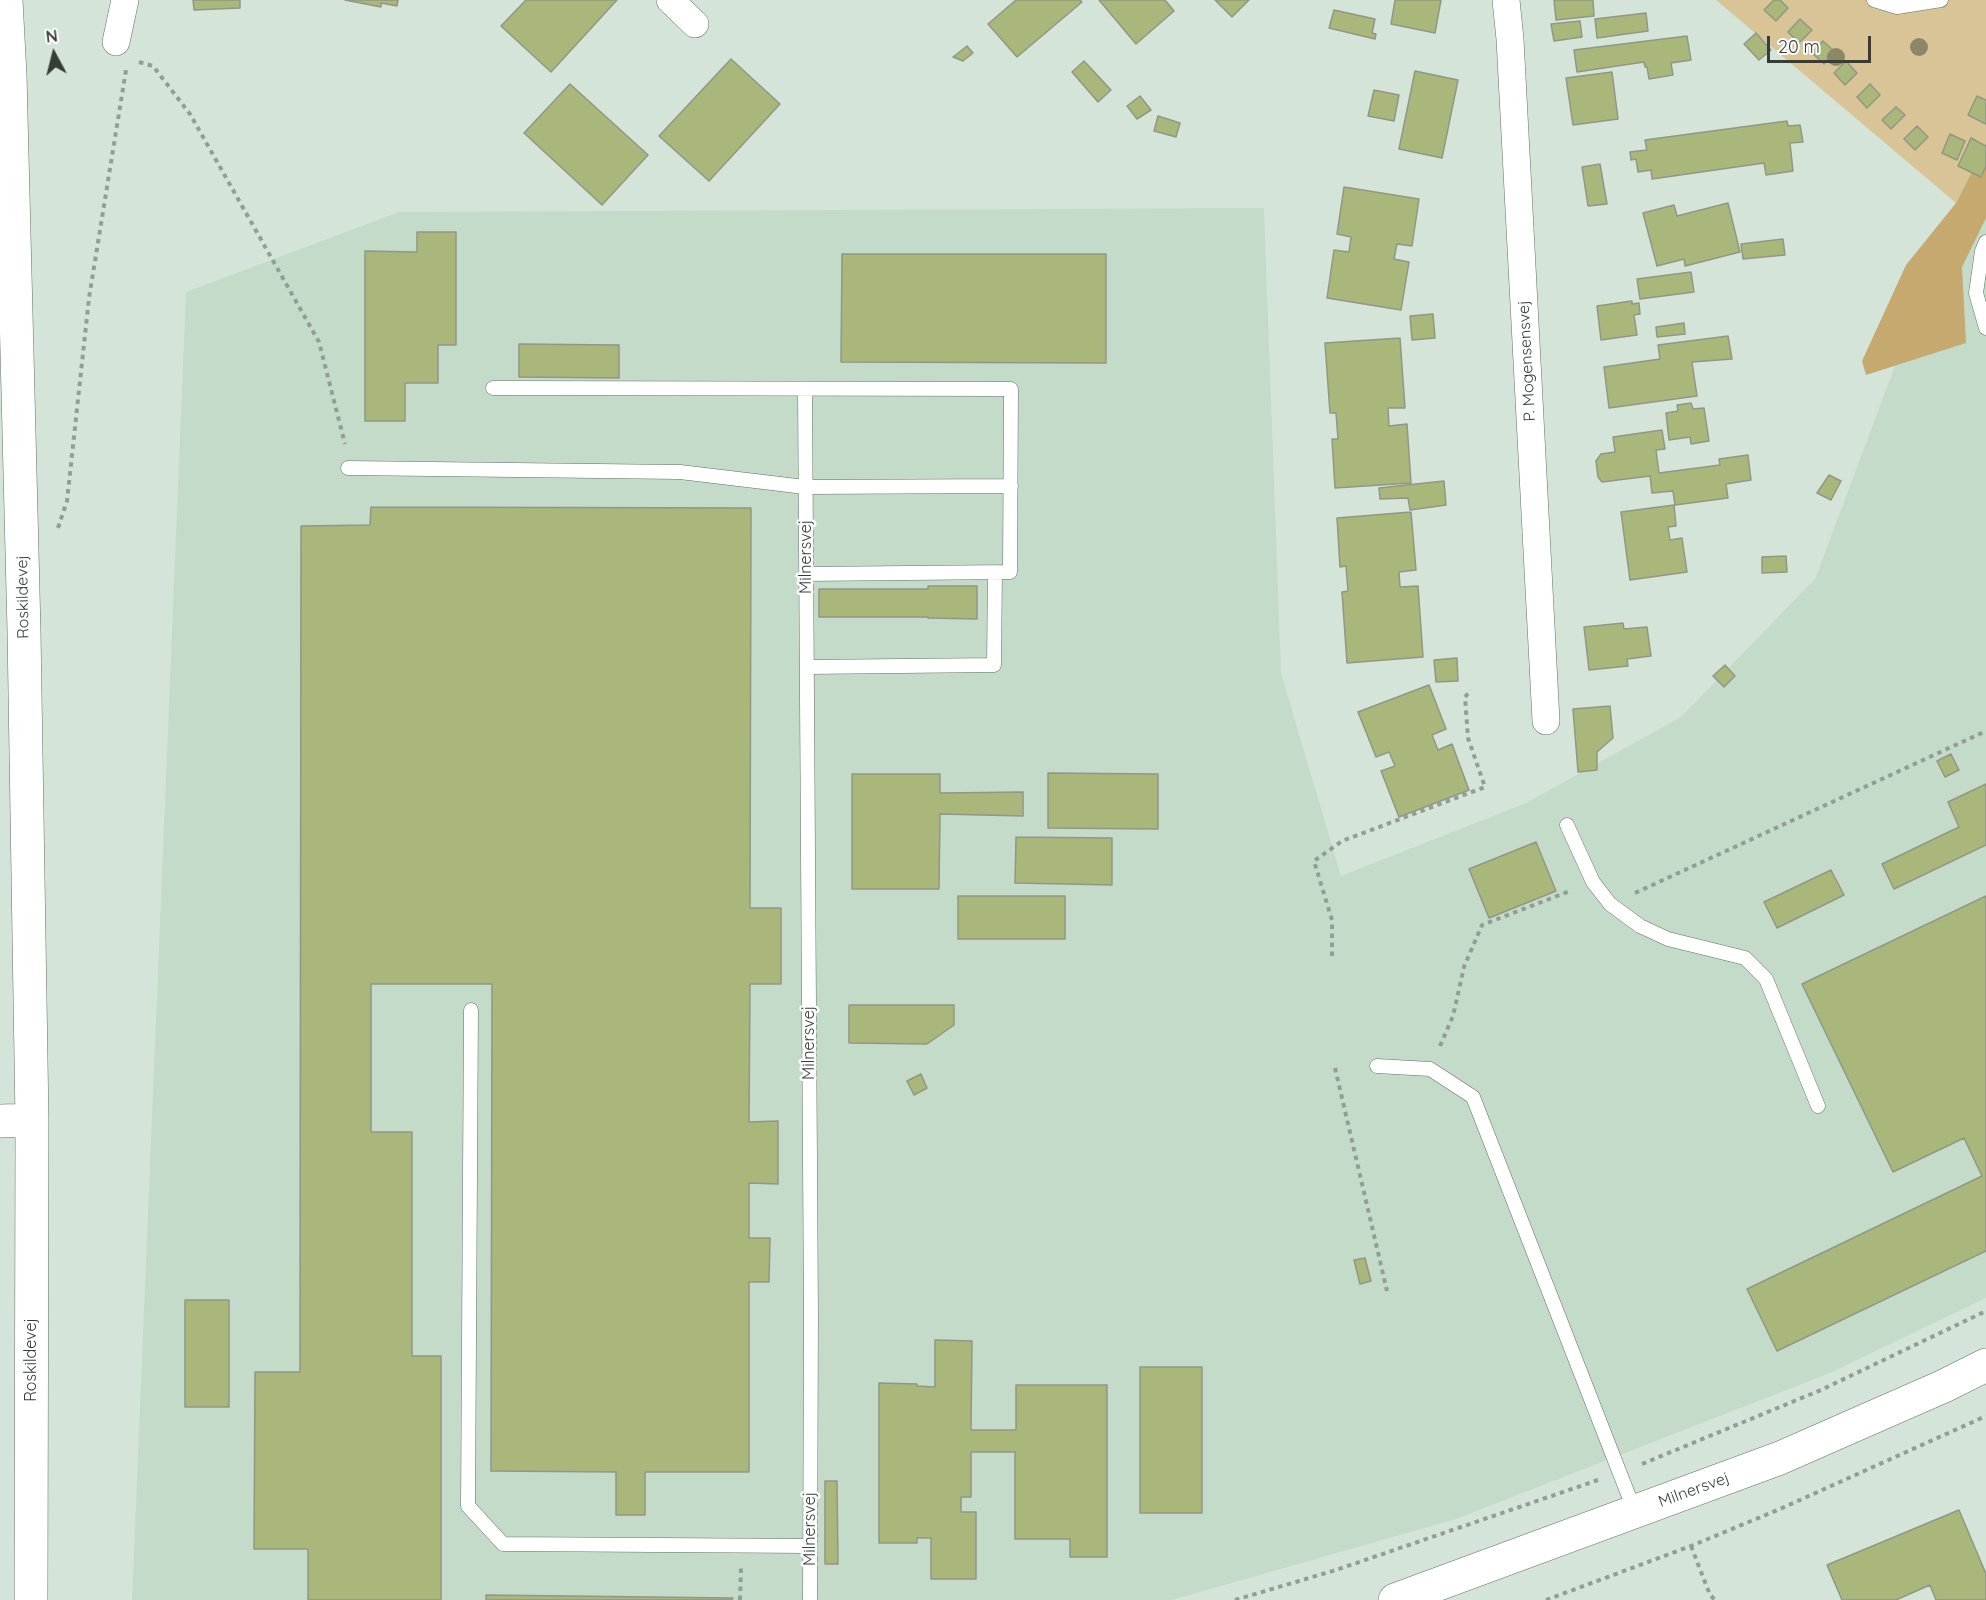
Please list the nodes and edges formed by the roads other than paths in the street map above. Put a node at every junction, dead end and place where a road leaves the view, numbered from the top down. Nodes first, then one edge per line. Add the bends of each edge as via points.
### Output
1 (6, 0) edge
2 (125, 0) edge
3 (670, 0) edge
4 (1506, 0) edge
5 (1874, 0) edge
6 (1941, 0) edge
7 (695, 24) dead end
8 (122, 50) road end
9 (10, 75) junction
10 (0, 175) edge
11 (1986, 242) edge
12 (1986, 328) edge
13 (493, 388) dead end
14 (805, 390) junction
15 (348, 468) road end
16 (1011, 486) junction
17 (806, 487) junction
18 (995, 572) junction
19 (806, 574) junction
20 (807, 667) junction
21 (1546, 721) dead end
22 (1567, 825) dead end
23 (471, 1010) dead end
24 (1377, 1066) dead end
25 (1818, 1107) dead end
26 (16, 1120) edge
27 (1986, 1365) edge
28 (1635, 1512) junction
29 (810, 1546) junction
30 (31, 1600) edge
31 (810, 1600) edge
32 (1395, 1600) edge

1 - 9 street, Roskildevej
2 - 8 street
3 - 7 street
4 - 21 street, P. Mogensensvej
5 - 6 lane via 1897,7
9 - 10 street, Roskildevej
9 - 26 street, Roskildevej via 24,631
11 - 12 lane via 1976,293
13 - 14 lane
14 - 16 lane via 1011,389
14 - 17 lane, Milnersvej
15 - 17 lane via 680,472
16 - 17 lane
16 - 18 lane via 1010,572
17 - 19 lane, Milnersvej
18 - 19 lane
18 - 20 lane via 994,665
19 - 20 lane, Milnersvej
20 - 29 lane, Milnersvej
22 - 25 lane via 1593,882 1610,904 1640,926 1668,939 1746,958 1766,979
23 - 29 lane via 468,1506 503,1544
24 - 28 lane via 1430,1069 1473,1097
26 - 30 street, Roskildevej
27 - 28 street, Milnersvej via 1780,1458
28 - 32 street, Milnersvej
29 - 31 lane, Milnersvej

